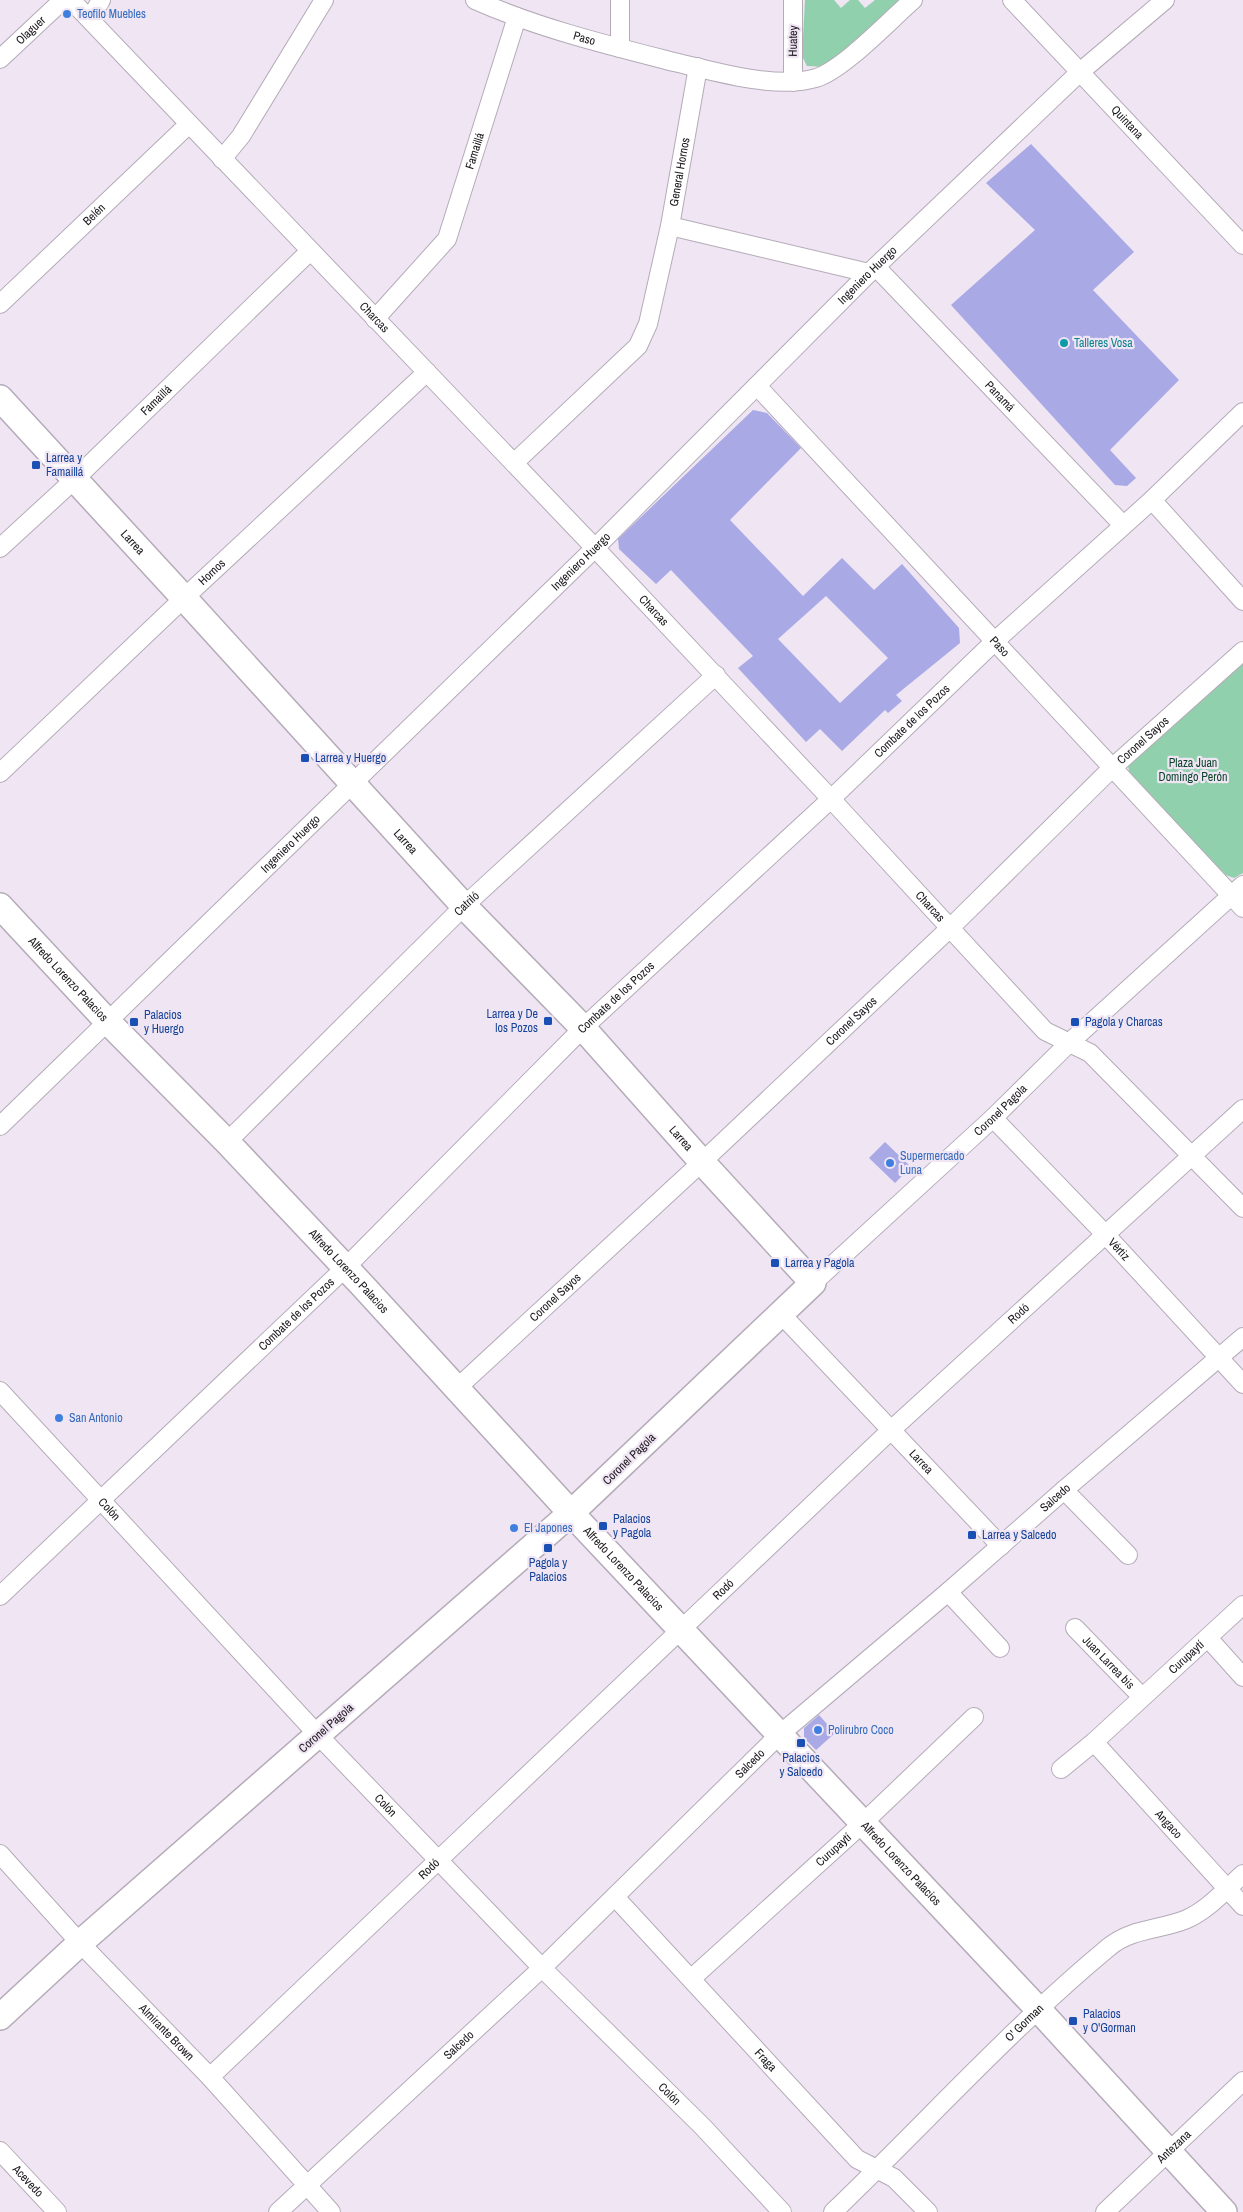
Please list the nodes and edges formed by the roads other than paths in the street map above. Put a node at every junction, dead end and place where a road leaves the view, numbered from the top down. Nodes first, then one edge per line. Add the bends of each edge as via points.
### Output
1 (63, 0) edge
2 (71, 0) edge
3 (101, 0) edge
4 (324, 0) edge
5 (475, 0) edge
6 (620, 0) edge
7 (794, 0) edge
8 (913, 0) edge
9 (1012, 0) edge
10 (1165, 0) edge
11 (516, 17) junction
12 (90, 19) junction
13 (620, 48) junction
14 (0, 60) edge
15 (698, 68) junction
16 (1080, 72) junction
17 (792, 82) junction
18 (189, 124) junction
19 (222, 159) junction
20 (670, 226) junction
21 (1243, 245) edge
22 (310, 251) junction
23 (873, 270) junction
24 (0, 304) edge
25 (375, 319) junction
26 (426, 372) junction
27 (757, 386) junction
28 (0, 398) edge
29 (1243, 412) edge
30 (514, 463) junction
31 (75, 479) junction
32 (1152, 500) junction
33 (1123, 525) junction
34 (0, 548) edge
35 (595, 548) junction
36 (184, 598) junction
37 (1243, 601) edge
38 (995, 641) junction
39 (1243, 651) edge
40 (716, 676) junction
41 (1112, 768) junction
42 (0, 773) edge
43 (352, 783) junction
44 (830, 798) junction
45 (1239, 896) edge
46 (0, 906) edge
47 (464, 906) junction
48 (950, 928) junction
49 (108, 1022) junction
50 (583, 1028) junction
51 (1069, 1043) junction
52 (1243, 1109) edge
53 (993, 1118) junction
54 (0, 1126) edge
55 (226, 1142) junction
56 (1191, 1156) junction
57 (702, 1162) junction
58 (1243, 1208) edge
59 (1105, 1234) junction
60 (345, 1268) junction
61 (813, 1283) junction
62 (780, 1313) junction
63 (1243, 1337) edge
64 (1219, 1359) junction
65 (1243, 1384) edge
66 (456, 1389) junction
67 (0, 1391) edge
68 (890, 1431) junction
69 (1064, 1490) junction
70 (100, 1500) junction
71 (570, 1513) junction
72 (1001, 1546) junction
73 (1128, 1555) dead end
74 (948, 1592) junction
75 (0, 1596) edge
76 (1243, 1605) edge
77 (1075, 1628) dead end
78 (682, 1631) junction
79 (1208, 1638) junction
80 (1000, 1648) dead end
81 (1243, 1677) edge
82 (1142, 1696) junction
83 (974, 1717) dead end
84 (318, 1735) junction
85 (779, 1735) junction
86 (1094, 1742) junction
87 (1061, 1769) dead end
88 (863, 1823) junction
89 (0, 1854) edge
90 (439, 1859) junction
91 (1243, 1874) edge
92 (1227, 1889) junction
93 (615, 1897) junction
94 (1243, 1906) edge
95 (80, 1943) junction
96 (542, 1968) junction
97 (692, 1978) junction
98 (1038, 2009) junction
99 (0, 2017) edge
100 (210, 2077) junction
101 (1243, 2081) edge
102 (0, 2151) edge
103 (1169, 2151) junction
104 (878, 2170) junction
105 (309, 2185) junction
106 (57, 2212) edge
107 (278, 2212) edge
108 (331, 2212) edge
109 (782, 2212) edge
110 (833, 2212) edge
111 (928, 2212) edge
112 (1105, 2212) edge
113 (1224, 2212) edge

1 - 14 street, Olaguer
2 - 12 street, Charcas
3 - 12 street
4 - 19 street via 241,136
5 - 11 street, Paso
6 - 13 street
7 - 17 street, Huatey
8 - 17 street via 840,65 817,78
9 - 16 street, Quintana
10 - 16 street, Ingeniero Huergo
11 - 13 street, Paso
11 - 25 street, Famaillá via 447,239
12 - 18 street, Charcas
13 - 15 street, Paso
15 - 17 street via 768,82
15 - 20 street, General Hornos
16 - 21 street, Quintana
16 - 23 street, Ingeniero Huergo
18 - 19 street, Charcas
18 - 24 street, Belén
19 - 22 street, Charcas
20 - 23 street
20 - 30 street, General Hornos via 648,324 638,346
22 - 25 street, Charcas
22 - 31 street, Famaillá
23 - 27 street, Ingeniero Huergo
23 - 33 street, Panamá
25 - 26 street, Charcas
26 - 30 street, Charcas
26 - 36 street, Hornos
27 - 35 street, Ingeniero Huergo
27 - 38 street, Paso
28 - 31 street, Larrea
29 - 32 street, Combate de los Pozos
30 - 35 street, Charcas
31 - 34 street, Famaillá
31 - 36 street, Larrea
32 - 33 street, Combate de los Pozos
32 - 37 street
33 - 38 street, Combate de los Pozos
35 - 40 street, Charcas
35 - 43 street, Ingeniero Huergo
36 - 42 street, Hornos
36 - 43 street, Larrea
38 - 41 street, Paso
38 - 44 street, Combate de los Pozos
39 - 41 street, Coronel Sayos
40 - 44 street, Charcas
40 - 47 street, Catriló
41 - 45 street, Paso
41 - 48 street, Coronel Sayos
43 - 47 street, Larrea
43 - 49 street, Ingeniero Huergo
44 - 48 street, Charcas
44 - 50 street, Combate de los Pozos
45 - 51 street, Coronel Pagola
46 - 49 street, Alfredo Lorenzo Palacios
47 - 50 street, Larrea
47 - 55 street, Catriló
48 - 51 street, Charcas via 1044,1031
48 - 57 street, Coronel Sayos
49 - 54 street, Ingeniero Huergo
49 - 55 street, Alfredo Lorenzo Palacios
50 - 57 street, Larrea
50 - 60 street, Combate de los Pozos
51 - 53 street, Coronel Pagola
51 - 56 street, Charcas via 1090,1053
52 - 56 street, Rodó
53 - 59 street, Vértiz
53 - 61 street, Coronel Pagola
55 - 60 street, Alfredo Lorenzo Palacios
56 - 58 street, Charcas
56 - 59 street, Rodó
57 - 61 street, Larrea
57 - 66 street, Coronel Sayos
59 - 64 street, Vértiz
59 - 68 street, Rodó
60 - 66 street, Alfredo Lorenzo Palacios
60 - 70 street, Combate de los Pozos
61 - 62 street, Coronel Pagola
62 - 68 street, Larrea
62 - 71 street, Coronel Pagola
63 - 64 street, Salcedo
64 - 65 street, Vértiz
64 - 69 street, Salcedo
66 - 71 street, Alfredo Lorenzo Palacios
67 - 70 street, Colón
68 - 72 street, Larrea
68 - 78 street, Rodó
69 - 72 street, Salcedo
69 - 73 street
70 - 75 street, Combate de los Pozos
70 - 84 street, Colón
71 - 78 street, Alfredo Lorenzo Palacios
71 - 84 street, Coronel Pagola
72 - 74 street, Salcedo
74 - 80 street
74 - 85 street, Salcedo
76 - 79 street, Curupaytí
77 - 82 street, Juan Larrea bis
78 - 85 street, Alfredo Lorenzo Palacios
78 - 90 street, Rodó
79 - 81 street
79 - 82 street, Curupaytí
82 - 86 street, Curupaytí
83 - 88 street, Curupaytí
84 - 90 street, Colón
84 - 95 street, Coronel Pagola
85 - 88 street, Alfredo Lorenzo Palacios
85 - 93 street, Salcedo
86 - 87 street, Curupaytí
86 - 92 street, Angaco
88 - 97 street, Curupaytí
88 - 98 street, Alfredo Lorenzo Palacios
89 - 95 street, Almirante Brown
90 - 96 street, Colón
90 - 100 street, Rodó
91 - 92 street, O' Gorman
92 - 94 street, Angaco
92 - 98 street, O' Gorman via 1187,1919 1141,1931 1111,1945
93 - 96 street, Salcedo
93 - 97 street, Fraga
95 - 99 street, Coronel Pagola
95 - 100 street, Almirante Brown
96 - 105 street, Salcedo
96 - 109 street, Colón via 703,2127
97 - 104 street, Fraga via 857,2159
98 - 103 street, Alfredo Lorenzo Palacios
98 - 104 street, O' Gorman
100 - 105 street, Almirante Brown
101 - 103 street, Antezana
102 - 106 street, Acevedo
103 - 112 street, Antezana
103 - 113 street, Alfredo Lorenzo Palacios
104 - 110 street, O' Gorman
104 - 111 street, Fraga via 894,2178
105 - 107 street, Salcedo
105 - 108 street, Almirante Brown

